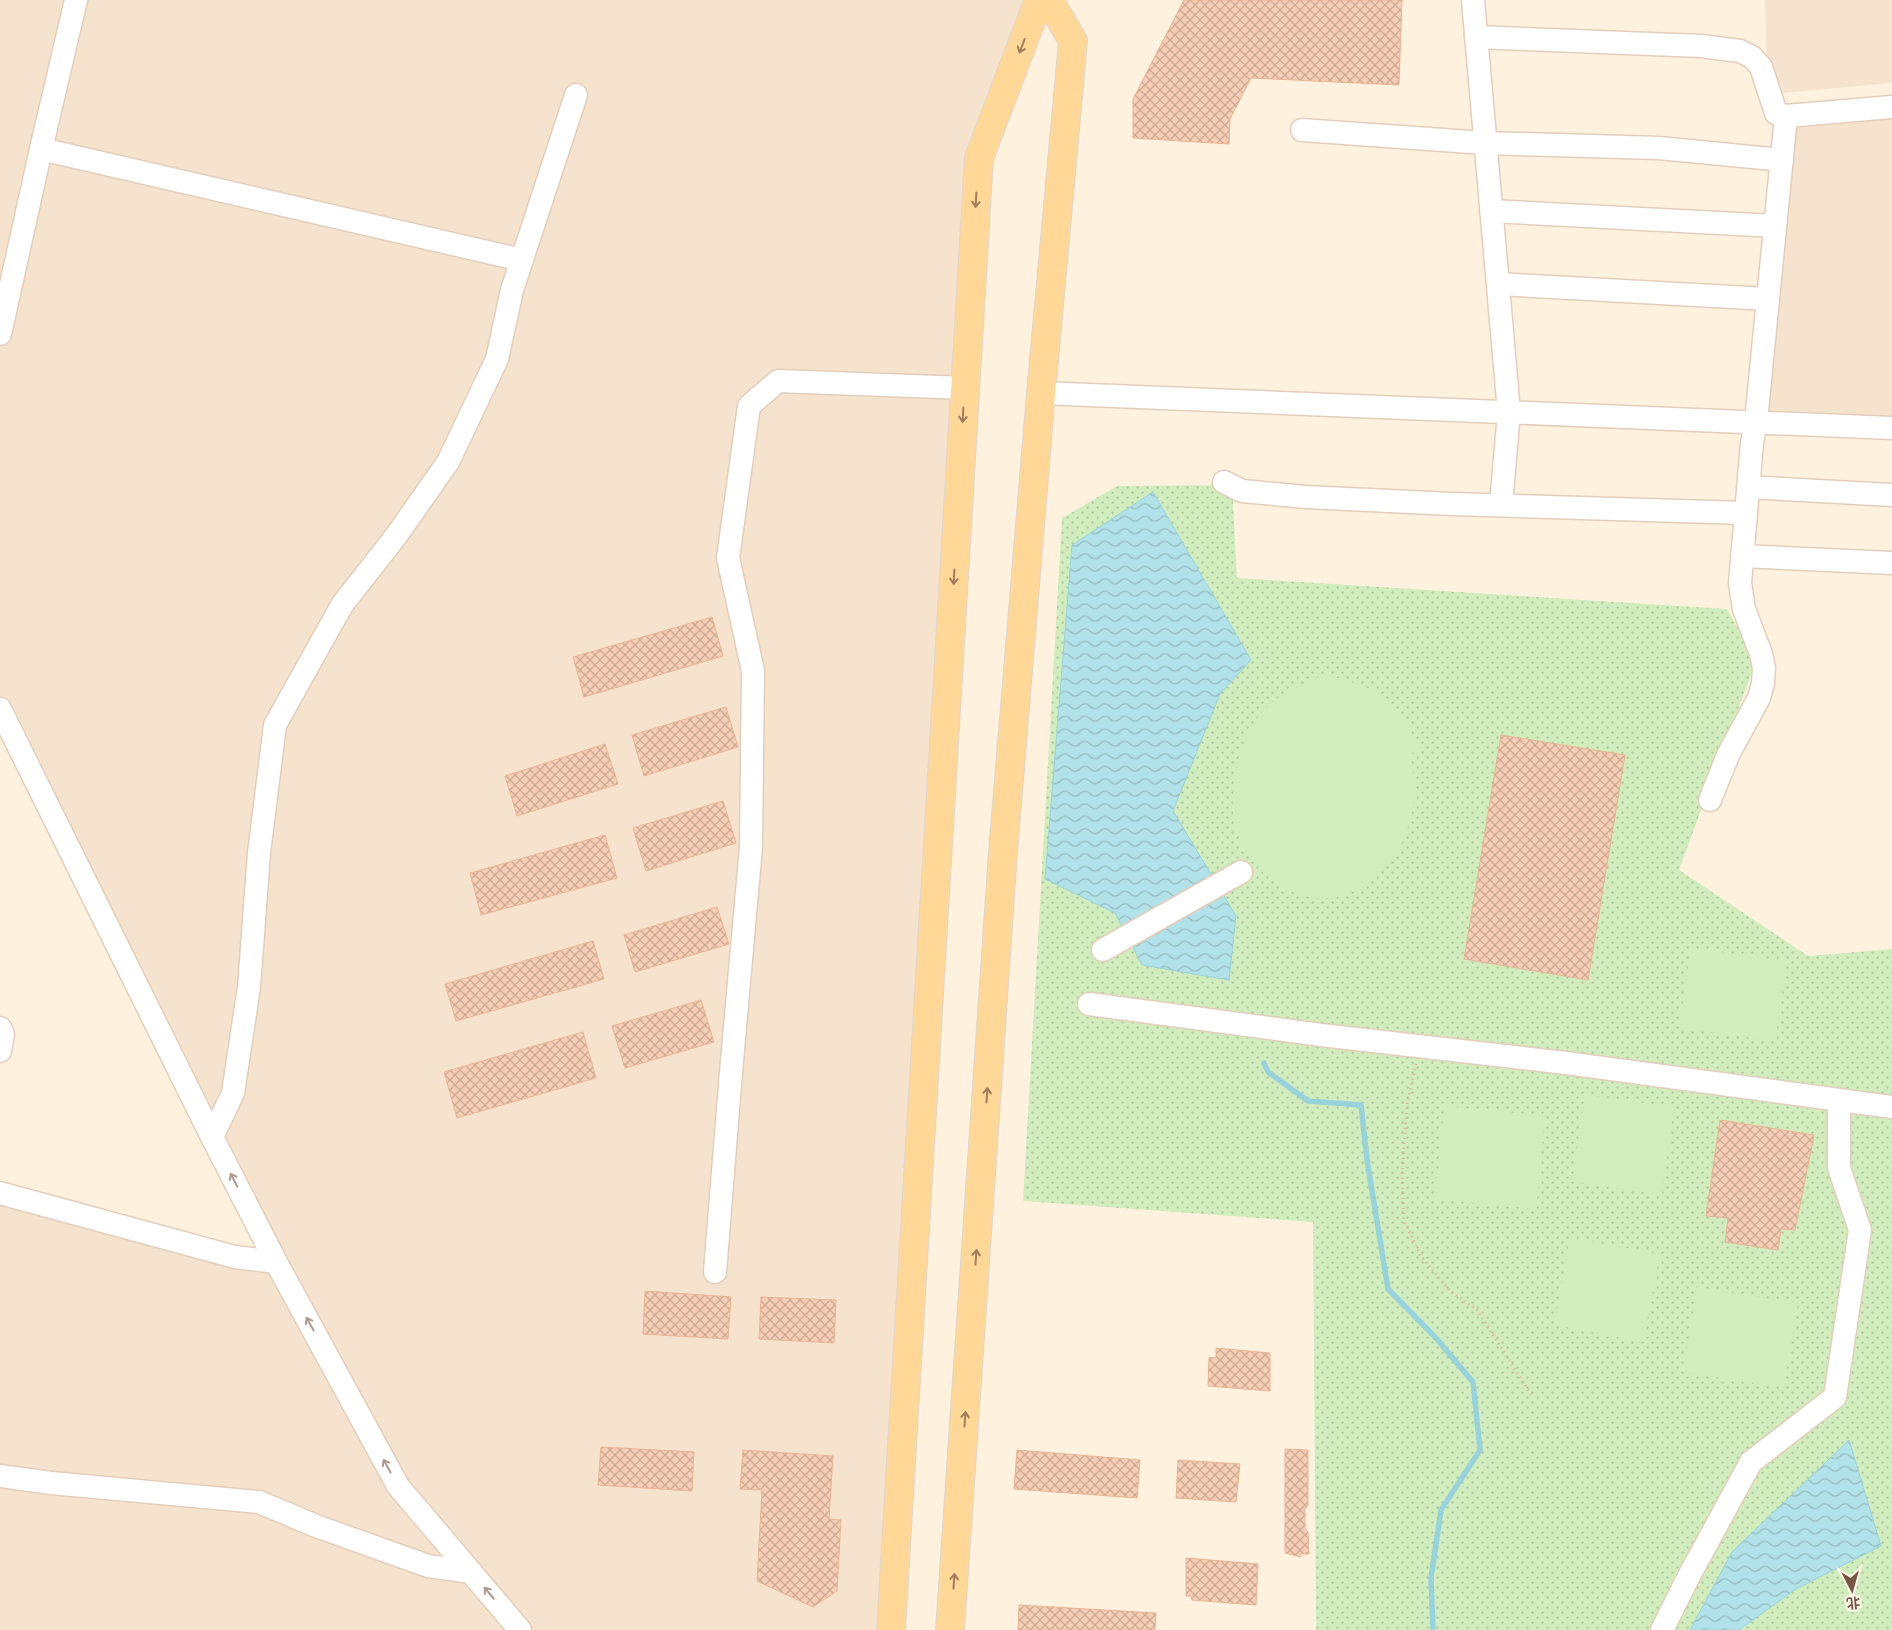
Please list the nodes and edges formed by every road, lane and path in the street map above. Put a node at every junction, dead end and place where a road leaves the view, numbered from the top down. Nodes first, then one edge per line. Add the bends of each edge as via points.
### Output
1 (76, 0) edge
2 (1039, 0) edge
3 (1049, 0) edge
4 (1473, 0) edge
5 (1476, 37) junction
6 (576, 95) dead end
7 (1892, 108) edge
8 (1786, 116) junction
9 (1302, 130) dead end
10 (1485, 142) junction
11 (40, 149) junction
12 (1782, 160) junction
13 (1491, 211) junction
14 (1775, 226) junction
15 (522, 260) junction
16 (1498, 284) junction
17 (1768, 299) junction
18 (0, 334) edge
19 (965, 388) junction
20 (1041, 393) junction
21 (1508, 412) junction
22 (1756, 421) junction
23 (1892, 428) edge
24 (1224, 482) dead end
25 (1748, 487) junction
26 (1892, 495) edge
27 (1501, 505) junction
28 (1746, 513) junction
29 (1742, 556) junction
30 (1892, 564) edge
31 (0, 709) edge
32 (1710, 800) dead end
33 (1241, 872) dead end
34 (1104, 950) dead end
35 (1089, 1004) dead end
36 (0, 1028) edge
37 (1420, 1046) junction
38 (0, 1051) edge
39 (1839, 1100) junction
40 (1892, 1107) edge
41 (212, 1137) junction
42 (0, 1193) edge
43 (276, 1262) junction
44 (715, 1272) dead end
45 (1532, 1396) dead end
46 (0, 1476) edge
47 (471, 1572) junction
48 (520, 1630) edge
49 (891, 1630) edge
50 (950, 1630) edge
51 (1662, 1630) edge

1 - 11 street
2 -> 19 main road via 979,158
3 - 20 main road via 1073,41
4 - 5 street
5 - 8 street via 1701,46 1740,51 1761,67 1776,113
5 - 10 street
6 - 15 street
7 - 8 street
8 - 12 street
9 - 10 street
10 - 12 street via 1659,148
10 - 13 street
11 - 15 street
11 - 18 street
12 - 14 street
13 - 14 street
13 - 16 street
14 - 17 street
15 - 41 street via 512,290 498,359 448,462 342,605 275,725 259,854 246,1007 233,1093
16 - 17 street
16 - 21 street
17 - 22 street
19 - 44 street via 778,381 749,406 728,558 753,671 751,847
19 -> 49 main road
20 - 21 street
50 -> 20 main road via 1003,861
21 - 22 street
21 - 27 street
22 - 23 street
22 - 25 street
24 - 27 street via 1242,491 1258,493
25 - 26 street
25 - 28 street
27 - 28 street
28 - 29 street
29 - 30 street
29 - 32 street via 1741,596 1761,654 1763,683 1759,698 1728,755
31 - 41 street
33 - 34 street
35 - 37 street
36 - 38 street via 3,1034
37 - 39 street
37 - 45 path via 1406,1115 1402,1174 1404,1220 1420,1255 1450,1291 1477,1310
39 - 40 street
39 - 51 street via 1838,1168 1860,1230 1835,1398 1751,1462
43 -> 41 street
42 - 43 street via 235,1258
47 -> 43 street via 398,1486
46 - 47 street via 260,1502 428,1566
48 -> 47 street

